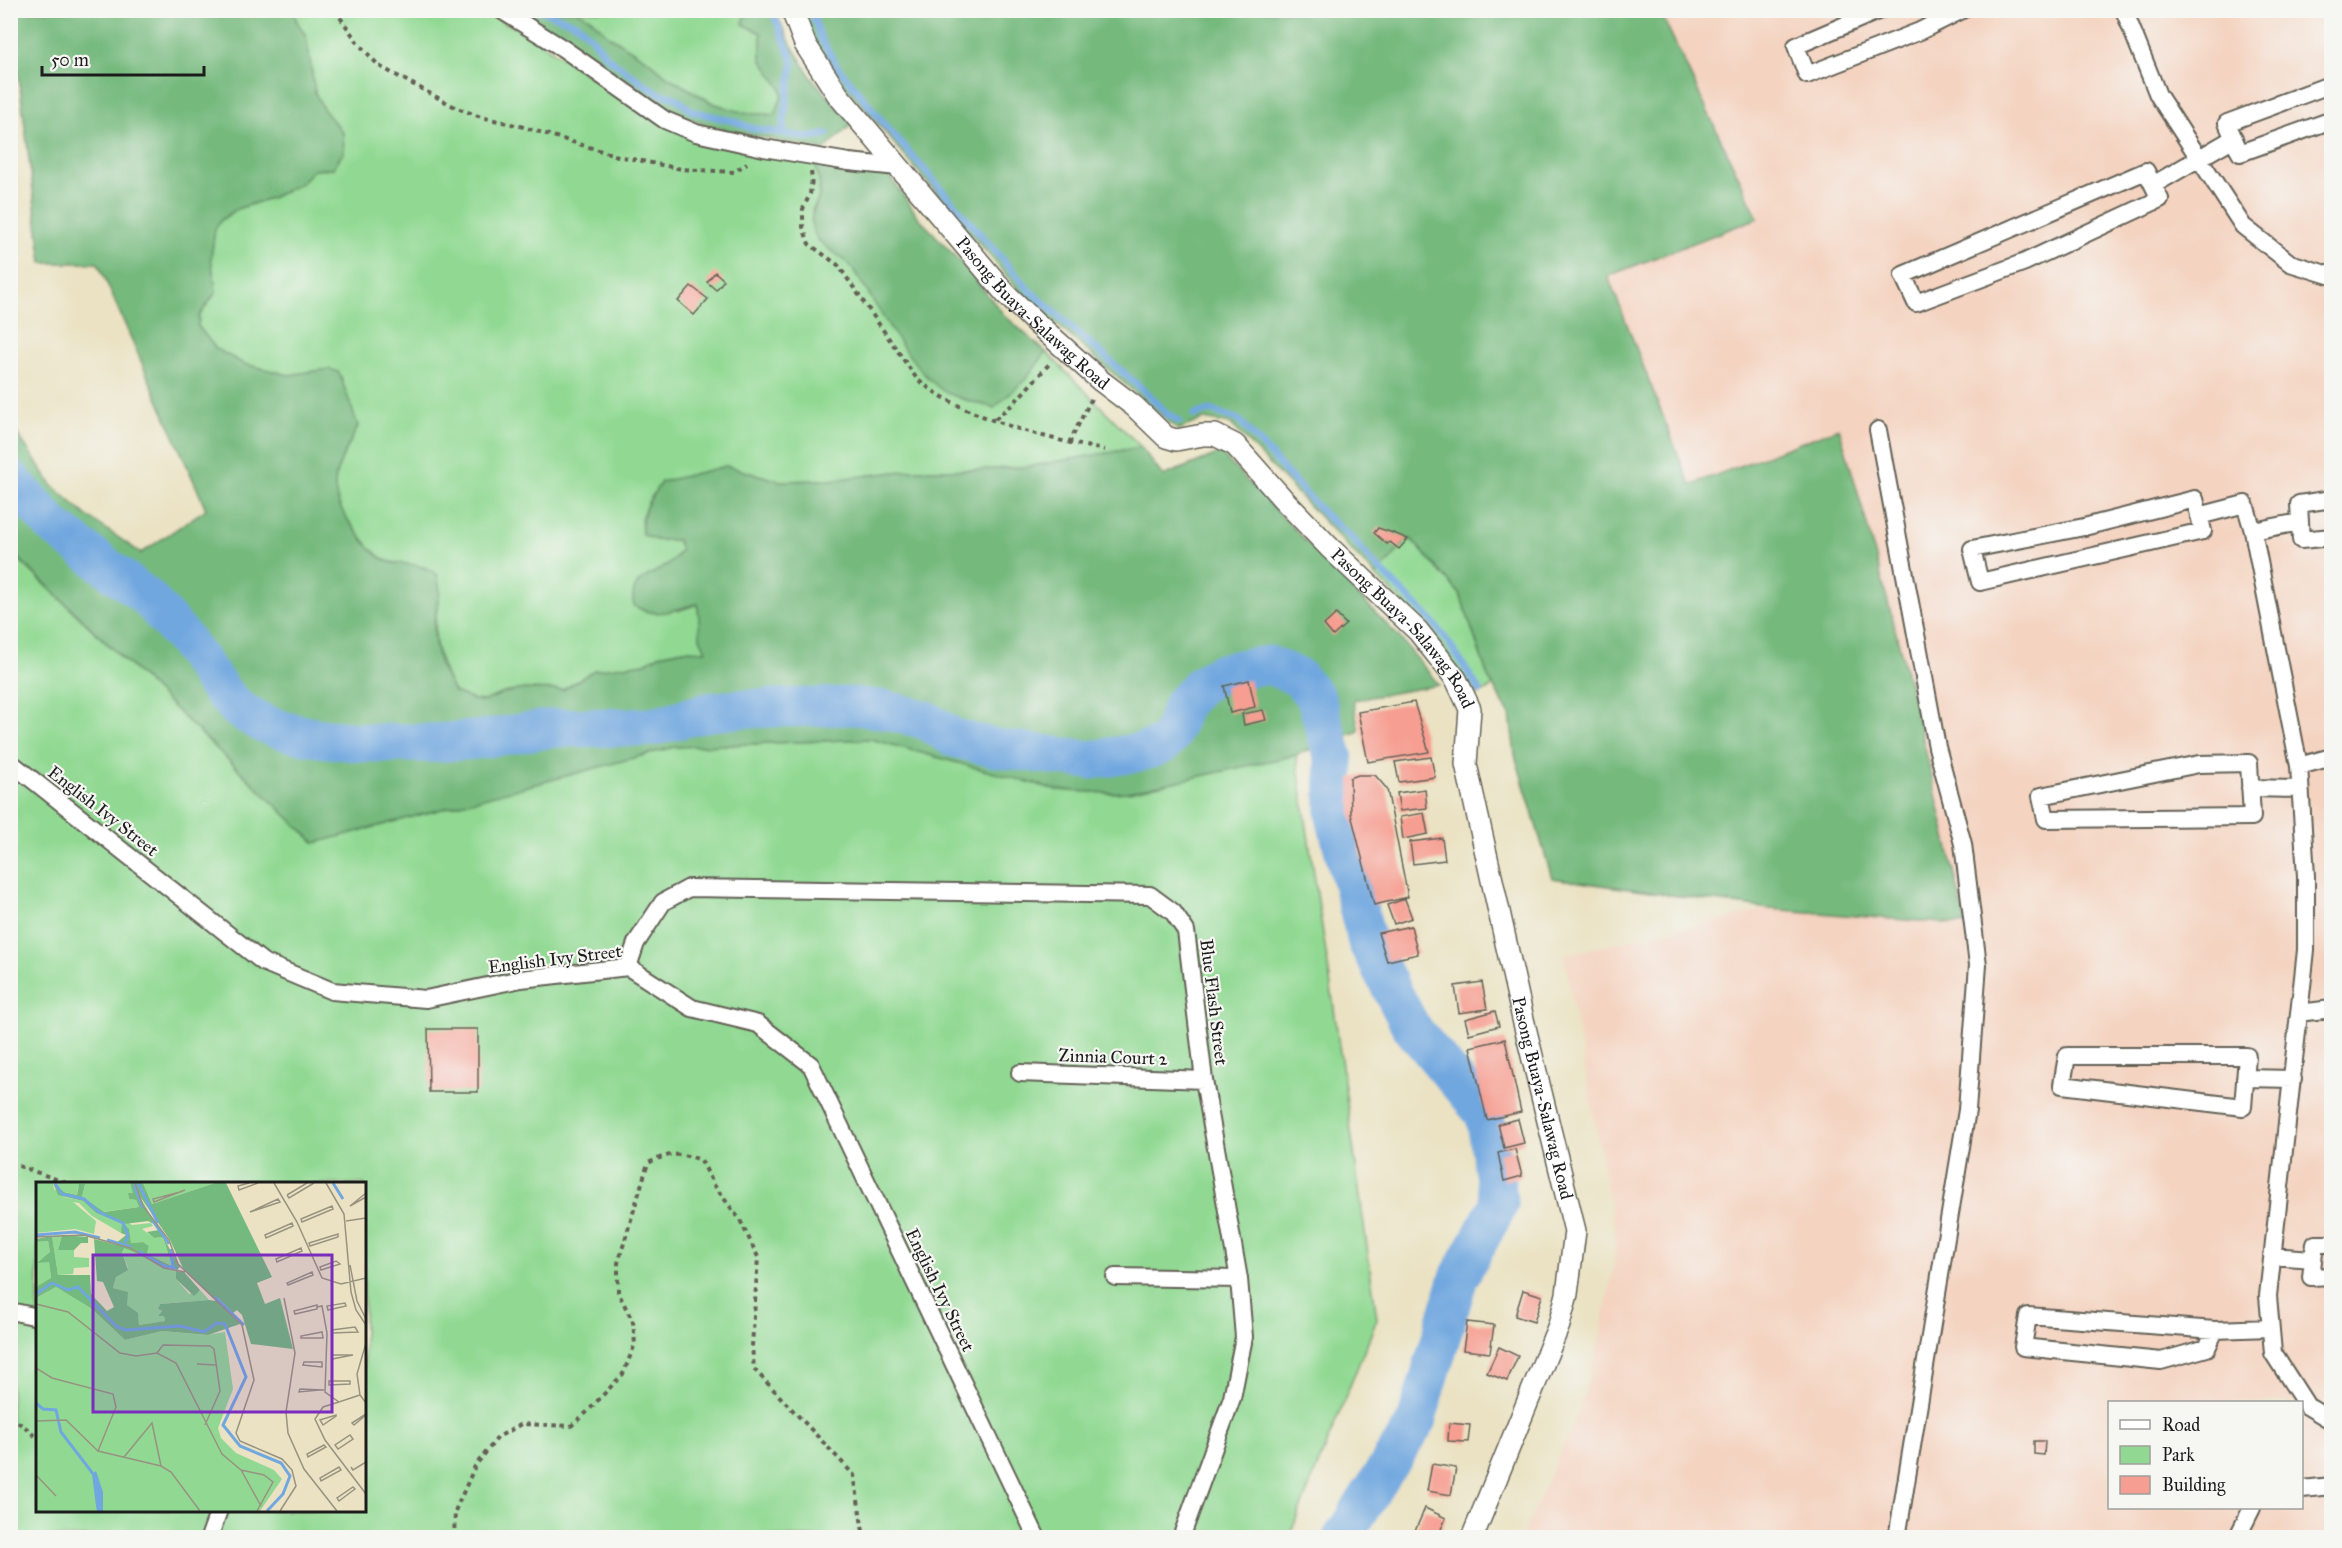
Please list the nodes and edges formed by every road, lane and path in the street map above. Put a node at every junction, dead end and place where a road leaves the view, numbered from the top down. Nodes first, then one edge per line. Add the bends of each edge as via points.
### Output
1 (335, 10) edge
2 (501, 10) edge
3 (792, 10) edge
4 (1880, 10) edge
5 (1962, 10) edge
6 (2124, 10) edge
7 (2331, 84) edge
8 (2331, 120) edge
9 (2234, 138) junction
10 (764, 148) junction
11 (806, 155) junction
12 (2198, 158) junction
13 (898, 167) junction
14 (2152, 185) junction
15 (2331, 276) edge
16 (1063, 348) junction
17 (1101, 381) junction
18 (994, 419) junction
19 (1878, 430) dead end
20 (1069, 443) junction
21 (1105, 450) dead end
22 (2331, 499) edge
23 (2199, 516) junction
24 (2300, 522) junction
25 (2253, 531) junction
26 (2331, 537) edge
27 (2331, 757) edge
28 (10, 762) edge
29 (2299, 766) junction
30 (2250, 788) junction
31 (2299, 789) junction
32 (628, 967) junction
33 (2331, 1009) edge
34 (2299, 1013) junction
35 (1020, 1073) dead end
36 (2246, 1078) junction
37 (2293, 1079) junction
38 (1204, 1080) junction
39 (10, 1162) edge
40 (65, 1182) edge
41 (2331, 1244) edge
42 (2272, 1256) junction
43 (2313, 1259) junction
44 (2331, 1276) edge
45 (1115, 1277) dead end
46 (1239, 1279) junction
47 (10, 1311) edge
48 (36, 1317) edge
49 (2270, 1328) junction
50 (2215, 1330) junction
51 (10, 1417) edge
52 (2331, 1421) edge
53 (36, 1437) edge
54 (2331, 1486) edge
55 (2303, 1489) edge
56 (2252, 1509) edge
57 (218, 1512) edge
58 (209, 1538) edge
59 (454, 1538) edge
60 (864, 1538) edge
61 (1037, 1538) edge
62 (1181, 1538) edge
63 (1472, 1538) edge
64 (1897, 1538) edge
65 (2237, 1538) edge

1 - 10 path via 379,66 438,99 481,117 618,156 681,169 734,172
2 - 10 street via 665,120 696,133
3 - 13 street, Pasong Buaya-Salawag Road via 818,68
4 - 5 street via 1796,46 1807,75 1920,31
6 - 12 street via 2158,95
7 - 9 street via 2227,123
8 - 9 street via 2240,153
9 - 12 street
10 - 11 street
11 - 13 street
11 - 18 path via 812,178 803,209 803,227 809,244 838,264 917,379 931,391
12 - 14 street
12 - 15 street via 2243,226 2290,263
13 - 16 street, Pasong Buaya-Salawag Road via 1006,294
14 - 14 street via 2160,199 2025,262 1916,303 1903,275 2146,171
16 - 17 street, Pasong Buaya-Salawag Road
16 - 18 path via 1013,404
17 - 20 path
17 - 63 street, Pasong Buaya-Salawag Road via 1166,436 1176,440 1215,435 1235,445 1329,547 1418,631 1456,680 1470,708 1466,764 1575,1231 1559,1325
18 - 20 path
19 - 64 street via 1937,747 1963,844 1978,965 1967,1110
20 - 21 path
22 - 24 street via 2299,504
23 - 23 street via 2195,499 2084,527 1972,549 1980,582 2202,531
23 - 25 street via 2245,504
24 - 25 street
24 - 26 street via 2301,540
25 - 29 street
27 - 29 street
28 - 32 street, English Ivy Street via 263,962 332,991 426,999 521,980
29 - 31 street
30 - 30 street via 2249,763 2199,764 2041,796 2046,819 2252,817
30 - 31 street
31 - 34 street via 2306,876 2306,950
32 - 38 street, Blue Flash Street via 636,942 663,902 689,888 1150,895 1173,912 1186,931
32 - 61 street, English Ivy Street via 692,1008 758,1023 811,1065
33 - 34 street
34 - 37 street
35 - 38 street, Zinnia Court 2
36 - 36 street via 2247,1056 2067,1056 2062,1085 2243,1107
36 - 37 street
37 - 42 street
38 - 46 street, Blue Flash Street
39 - 40 path
41 - 43 street via 2315,1244
42 - 43 street
42 - 49 street
43 - 44 street via 2311,1276
45 - 46 street
46 - 62 street, Blue Flash Street via 1244,1337 1232,1398
47 - 48 street
49 - 50 street
49 - 52 street via 2273,1353 2307,1406
50 - 50 street via 2028,1316 2023,1347 2161,1361 2207,1348
51 - 53 path
54 - 55 street
56 - 65 street
57 - 58 street
59 - 60 path via 455,1511 475,1466 498,1437 522,1424 571,1426 623,1374 635,1344 633,1322 618,1292 618,1263 648,1163 665,1155 701,1160 740,1220 758,1257 754,1369 854,1475

